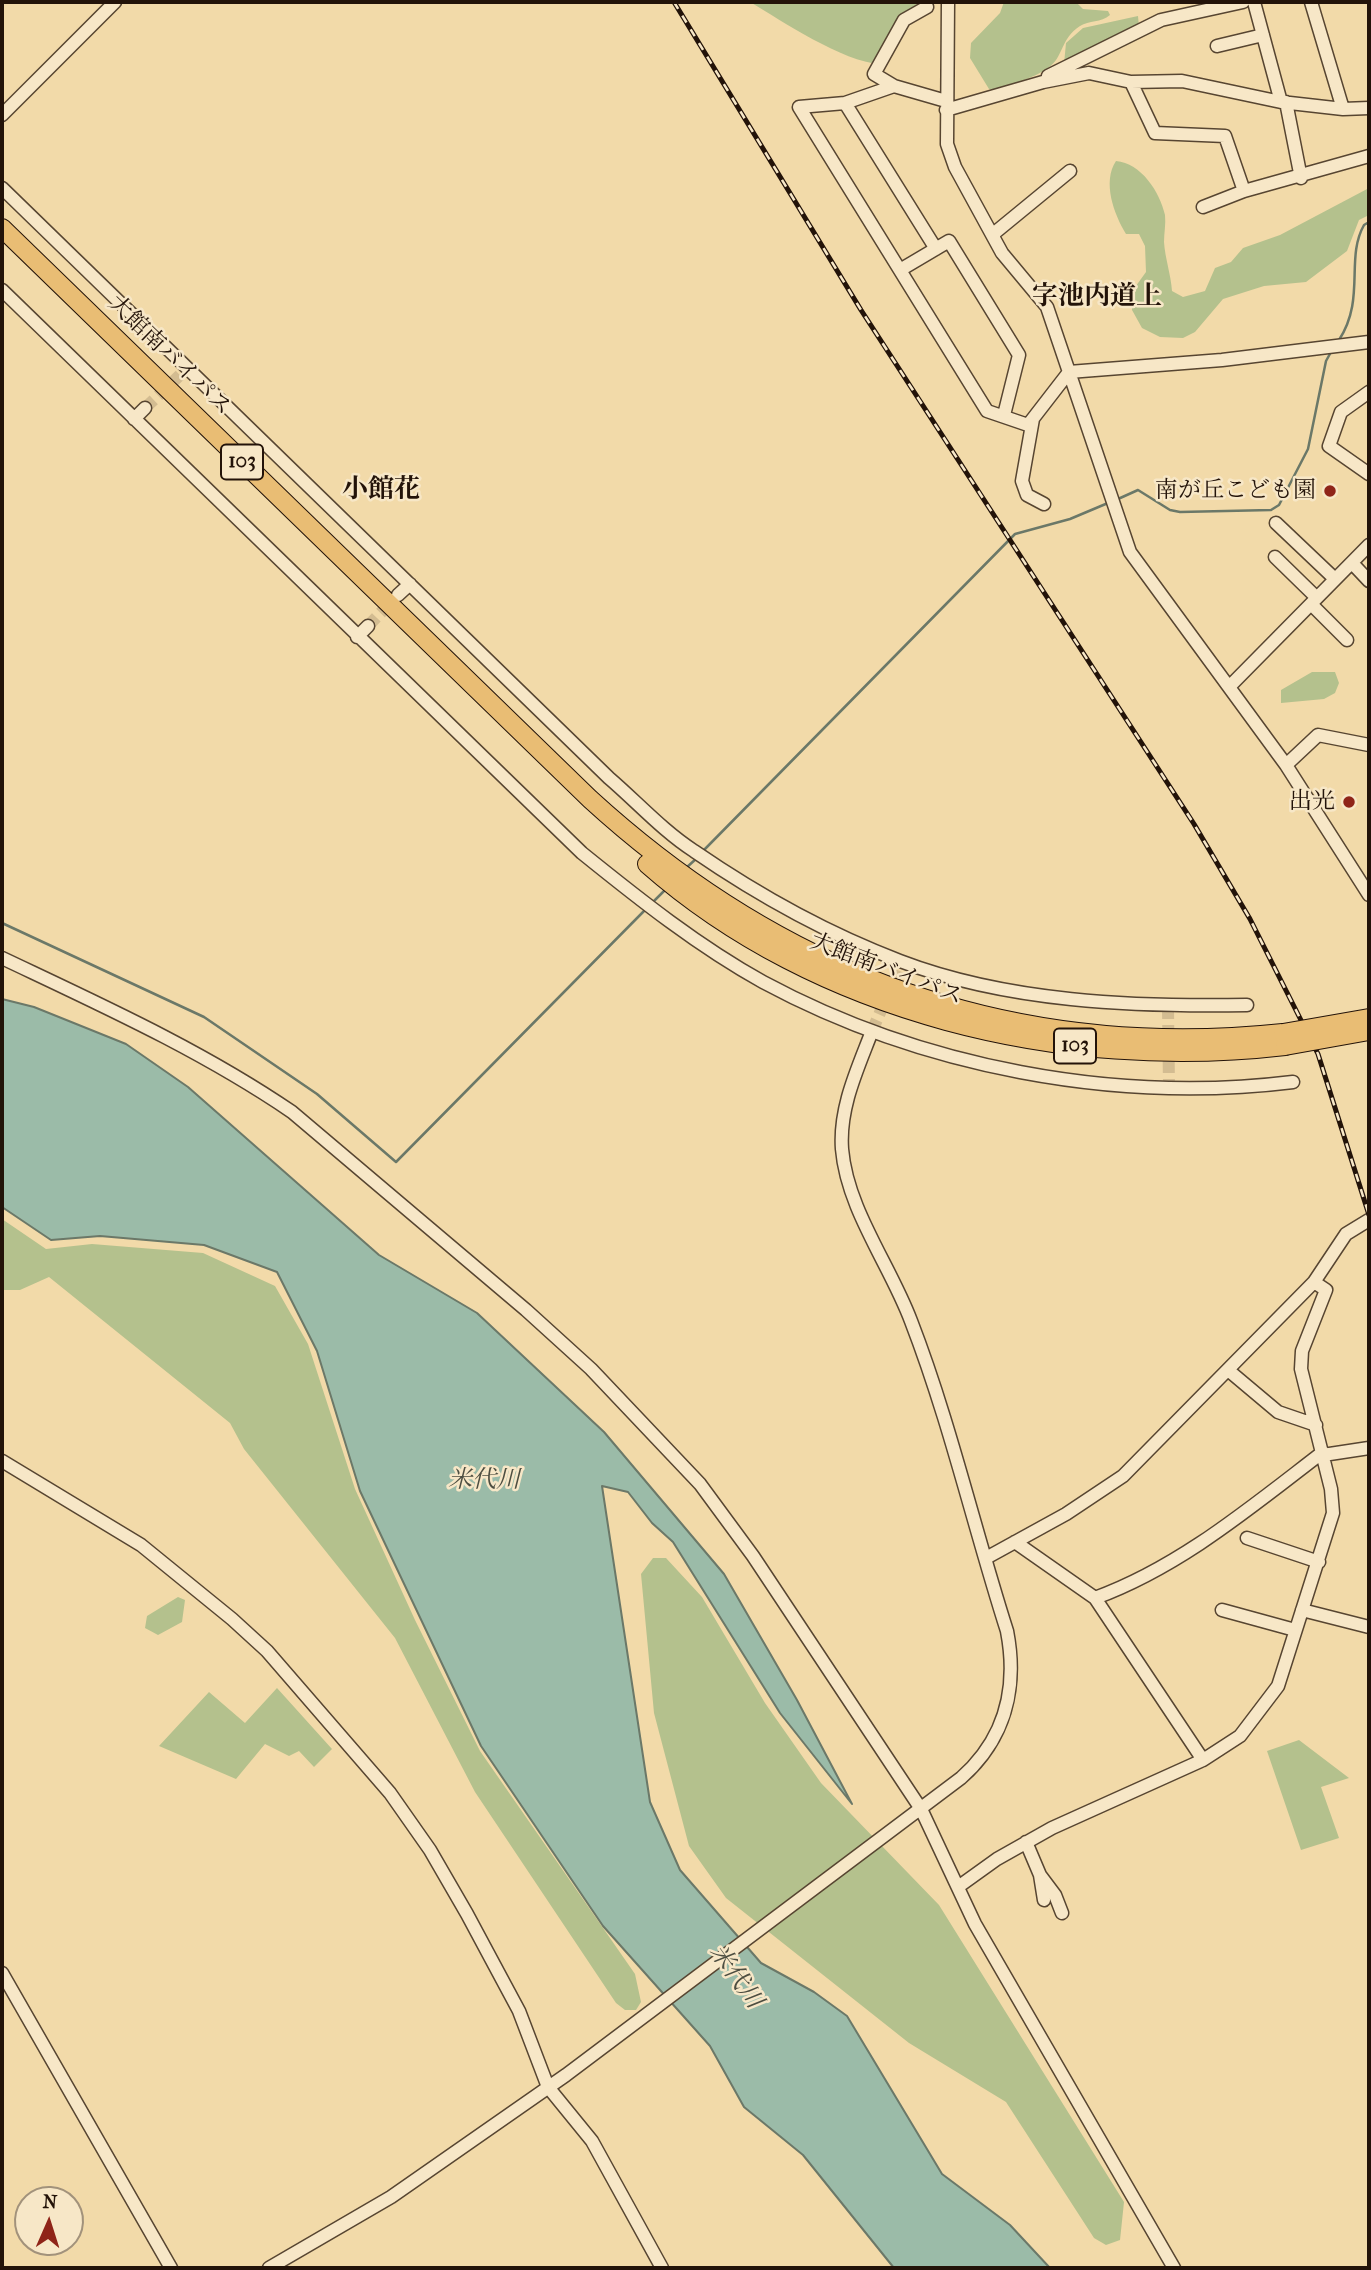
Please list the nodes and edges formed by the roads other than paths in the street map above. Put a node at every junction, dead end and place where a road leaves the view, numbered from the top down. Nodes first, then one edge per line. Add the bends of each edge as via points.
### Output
1 (115, 2) edge
2 (948, 2) edge
3 (1243, 2) edge
4 (1254, 2) edge
5 (1311, 2) edge
6 (927, 7) dead end
7 (1263, 35) junction
8 (1217, 46) dead end
9 (1131, 82) junction
10 (894, 86) junction
11 (1029, 86) junction
12 (1283, 102) junction
13 (845, 103) junction
14 (946, 106) junction
15 (1369, 108) edge
16 (1342, 110) junction
17 (2, 115) edge
18 (1369, 156) edge
19 (1070, 171) dead end
20 (1301, 178) junction
21 (2, 188) edge
22 (1244, 191) junction
23 (1203, 207) dead end
24 (2, 228) edge
25 (992, 235) junction
26 (936, 248) junction
27 (900, 270) junction
28 (2, 290) edge
29 (1369, 342) edge
30 (1069, 372) junction
31 (1369, 393) edge
32 (145, 408) tunnel mouth
33 (1004, 415) junction
34 (134, 419) junction
35 (1033, 419) junction
36 (1369, 474) edge
37 (1044, 504) dead end
38 (1276, 523) dead end
39 (1369, 545) edge
40 (1275, 557) dead end
41 (1352, 563) junction
42 (1335, 579) junction
43 (1369, 581) edge
44 (410, 584) junction
45 (398, 595) tunnel mouth
46 (1314, 601) junction
47 (368, 626) tunnel mouth
48 (357, 637) junction
49 (1347, 640) dead end
50 (1229, 687) junction
51 (1369, 745) edge
52 (1286, 765) junction
53 (1365, 882) edge
54 (1369, 895) edge
55 (2, 958) edge
56 (1247, 1005) dead end
57 (1368, 1028) edge
58 (872, 1031) junction
59 (1293, 1082) dead end
60 (1369, 1220) edge
61 (1314, 1282) junction
62 (1228, 1370) junction
63 (1316, 1425) junction
64 (1369, 1448) edge
65 (1323, 1454) junction
66 (2, 1461) edge
67 (1247, 1538) dead end
68 (1015, 1542) junction
69 (986, 1558) junction
70 (1319, 1562) junction
71 (1095, 1598) junction
72 (1222, 1610) dead end
73 (1302, 1610) junction
74 (1369, 1627) edge
75 (1296, 1630) junction
76 (1203, 1760) junction
77 (921, 1809) junction
78 (1026, 1842) junction
79 (1040, 1875) junction
80 (958, 1887) junction
81 (1044, 1900) dead end
82 (1062, 1913) dead end
83 (2, 1973) edge
84 (548, 2087) junction
85 (172, 2268) edge
86 (269, 2268) edge
87 (662, 2268) edge
88 (1174, 2268) edge

1 - 17 street
2 - 14 street
3 - 11 street via 1161,20
4 - 7 street
5 - 16 street
6 - 10 street via 904,20 883,52 874,74
7 - 8 street
7 - 12 street
9 - 11 street via 1089,73
9 - 12 street via 1182,81
9 - 22 street via 1155,133 1225,136
10 - 13 street
10 - 14 street
11 - 14 street
12 - 16 street
12 - 20 street
13 - 26 street
13 - 27 street via 799,107
14 - 25 street via 947,144 955,167
15 - 16 street
18 - 20 street
19 - 25 street
20 - 22 street
21 - 44 street via 184,371
22 - 23 street
24 - 57 highway, 大館南バイパス / 103, bridge via 481,696 584,804 691,891 833,964 906,994 1044,1028 1132,1038 1211,1039 1284,1039
25 - 30 street via 1047,307
26 - 27 street
26 - 33 street via 950,241 1019,355
27 - 33 street via 987,411
28 - 34 street
29 - 30 street
30 - 35 street
30 - 50 street via 1130,552
31 - 36 street via 1341,412 1329,446
32 - 34 street
33 - 35 street via 1028,425
34 - 48 street
35 - 37 street via 1022,481 1027,495
38 - 42 street
39 - 41 street
40 - 46 street
41 - 42 street
41 - 43 street
42 - 46 street
44 - 45 street
44 - 56 street via 609,778 698,854 767,900 902,962 971,981 1066,998 1168,1006
46 - 49 street
46 - 50 street
47 - 48 street
48 - 58 street via 582,853 649,906 762,981
50 - 52 street
51 - 52 street via 1318,735
52 - 53 street
53 - 54 street
55 - 77 street via 186,1047 292,1112 591,1369 700,1483
58 - 59 street via 982,1063 1090,1083 1194,1088
58 - 69 street via 847,1097 842,1148 848,1176 926,1361
60 - 61 street via 1346,1234
61 - 62 street
61 - 63 street via 1325,1290 1302,1351 1301,1370
62 - 63 street via 1278,1412
62 - 68 street via 1123,1476
63 - 65 street
64 - 65 street
65 - 70 street via 1333,1513
65 - 71 street via 1173,1562
66 - 84 street via 141,1545 267,1651 300,1687 390,1793 430,1850 520,2011
67 - 70 street
68 - 69 street
68 - 71 street
69 - 77 street via 1012,1659 1012,1688 985,1754
70 - 73 street
71 - 76 street
72 - 75 street
73 - 74 street
73 - 75 street
75 - 76 street via 1278,1686 1260,1713 1240,1736
76 - 78 street
77 - 80 street
77 - 84 street
78 - 79 street
78 - 80 street
79 - 81 street
79 - 82 street
80 - 88 street
83 - 85 street
84 - 86 street via 391,2197
84 - 87 street via 592,2141

